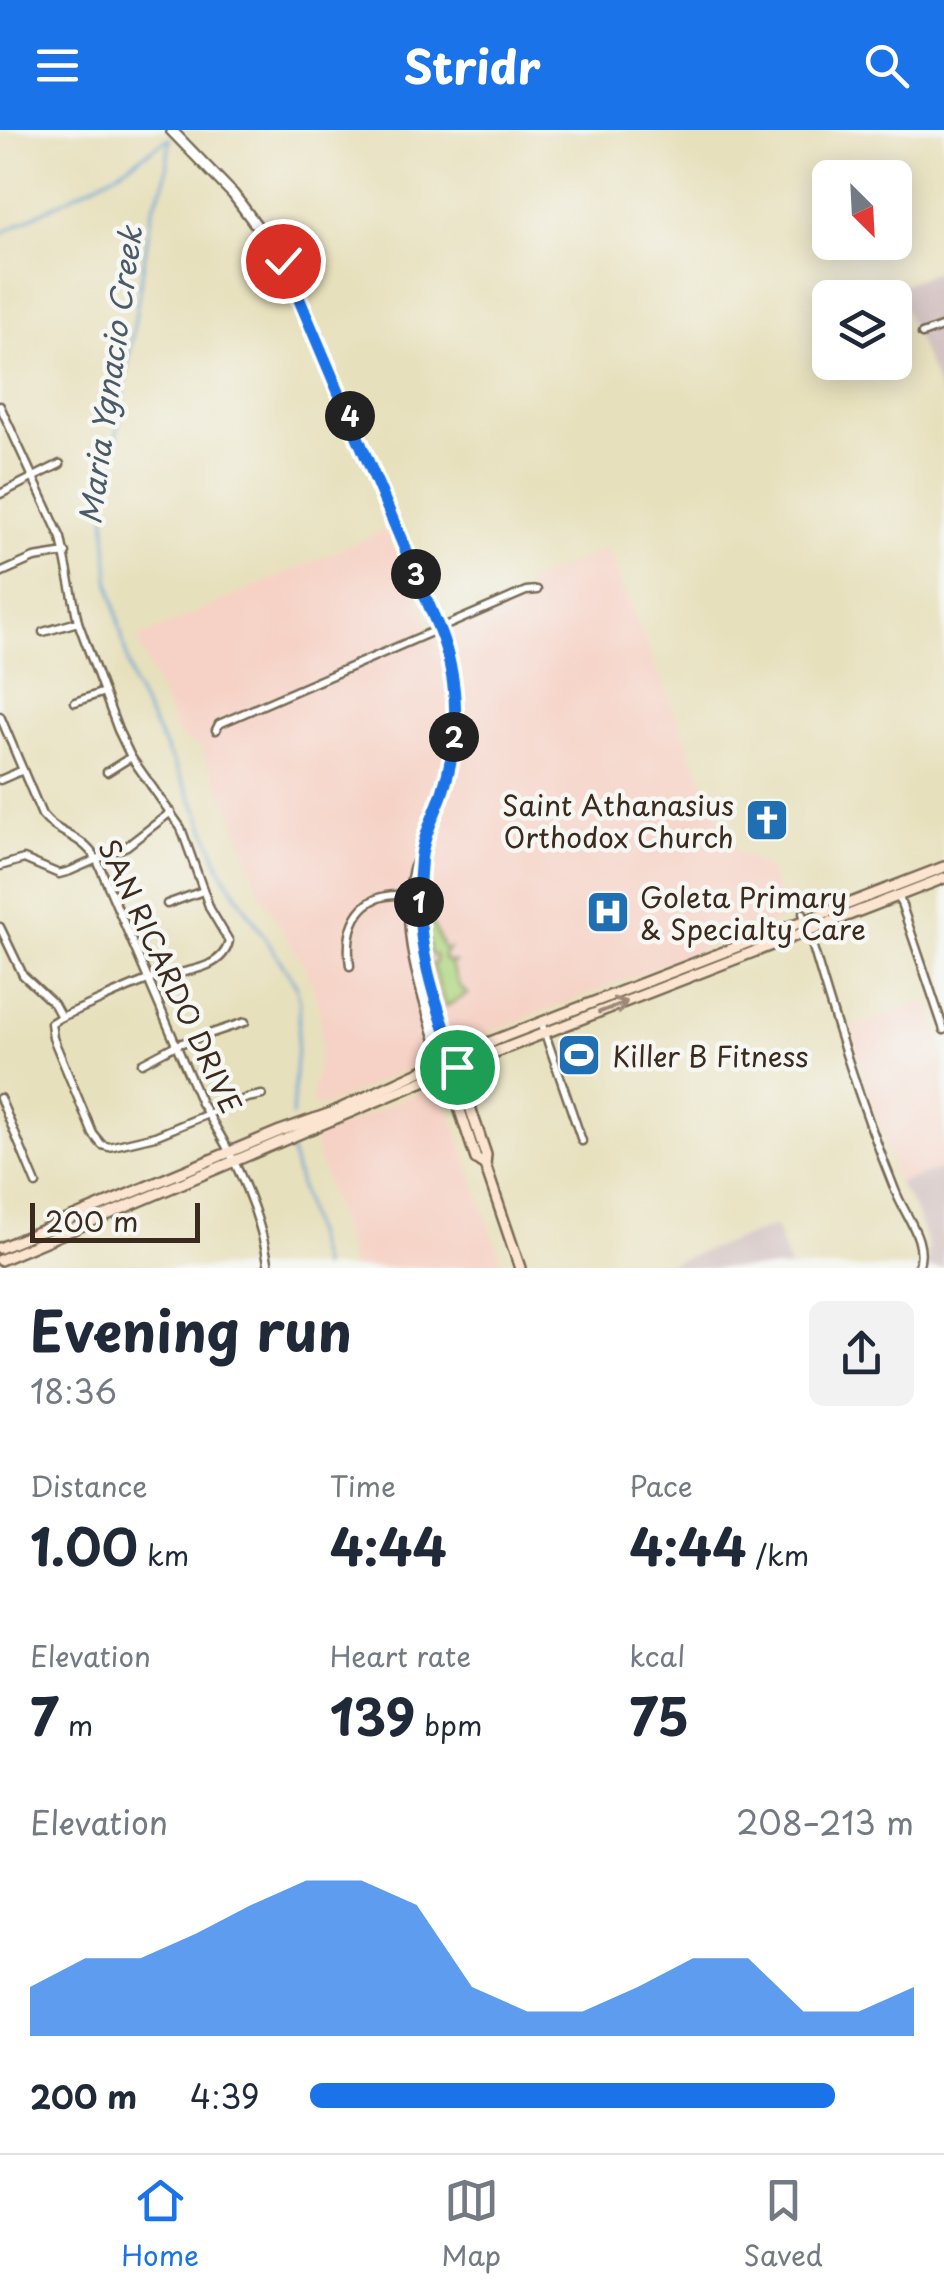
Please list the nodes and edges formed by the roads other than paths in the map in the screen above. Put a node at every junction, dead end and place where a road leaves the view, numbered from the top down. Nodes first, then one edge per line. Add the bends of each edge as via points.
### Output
1 (171, 130) edge
2 (944, 326) edge
3 (922, 334) dead end
4 (1, 411) edge
5 (60, 464) dead end
6 (32, 479) junction
7 (0, 494) edge
8 (66, 553) junction
9 (0, 573) edge
10 (537, 590) dead end
11 (78, 622) junction
12 (439, 629) junction
13 (43, 632) dead end
14 (104, 692) junction
15 (75, 702) dead end
16 (0, 716) edge
17 (216, 730) dead end
18 (131, 757) junction
19 (23, 770) junction
20 (106, 772) dead end
21 (0, 780) edge
22 (171, 812) junction
23 (420, 859) junction
24 (97, 860) junction
25 (0, 866) edge
26 (944, 866) edge
27 (944, 878) edge
28 (897, 891) junction
29 (203, 892) junction
30 (411, 896) junction
31 (167, 904) dead end
32 (805, 922) junction
33 (0, 928) edge
34 (350, 966) dead end
35 (149, 980) junction
36 (61, 1018) junction
37 (245, 1022) dead end
38 (543, 1027) junction
39 (944, 1030) edge
40 (176, 1045) junction
41 (142, 1063) dead end
42 (450, 1064) junction
43 (262, 1095) dead end
44 (0, 1098) edge
45 (208, 1114) junction
46 (582, 1141) dead end
47 (229, 1152) junction
48 (234, 1163) junction
49 (36, 1184) dead end
50 (0, 1248) edge
51 (0, 1260) edge
52 (269, 1268) edge
53 (520, 1268) edge
54 (918, 1268) edge

1 - 12 street via 242,204 283,261
2 - 3 street
4 - 6 street
5 - 6 street
6 - 7 street
6 - 8 street
8 - 9 street
8 - 11 street
10 - 12 street
11 - 13 street
11 - 14 street
12 - 17 street
12 - 23 street via 453,680 454,733
14 - 15 street
14 - 18 street
16 - 19 street, SAN RICARDO DRIVE
18 - 20 street
18 - 22 street
19 - 21 street
19 - 24 street, SAN RICARDO DRIVE via 47,821 80,839
22 - 24 street
22 - 29 street
23 - 30 street
23 - 42 street via 420,948
24 - 25 street via 59,874 24,859
24 - 35 street, SAN RICARDO DRIVE
26 - 28 main road
27 - 28 main road
28 - 32 main road
28 - 39 street
29 - 31 street
29 - 35 street via 228,948 199,968
30 - 34 street via 392,894 361,910 348,939
30 - 42 street via 418,978
32 - 38 main road
32 - 54 street via 922,1253
33 - 36 street via 23,975
35 - 36 street
35 - 40 street, SAN RICARDO DRIVE
36 - 45 street via 51,1023 53,1038 93,1134 108,1151
37 - 40 street
38 - 42 main road
38 - 46 street
40 - 41 street
40 - 45 street, SAN RICARDO DRIVE
42 - 47 main road
42 - 48 main road
42 - 53 main road
43 - 45 street
44 - 49 street
45 - 47 street, SAN RICARDO DRIVE
47 - 48 street, SAN RICARDO DRIVE
47 - 50 main road
48 - 51 main road
48 - 52 street, SAN RICARDO DRIVE via 262,1226

